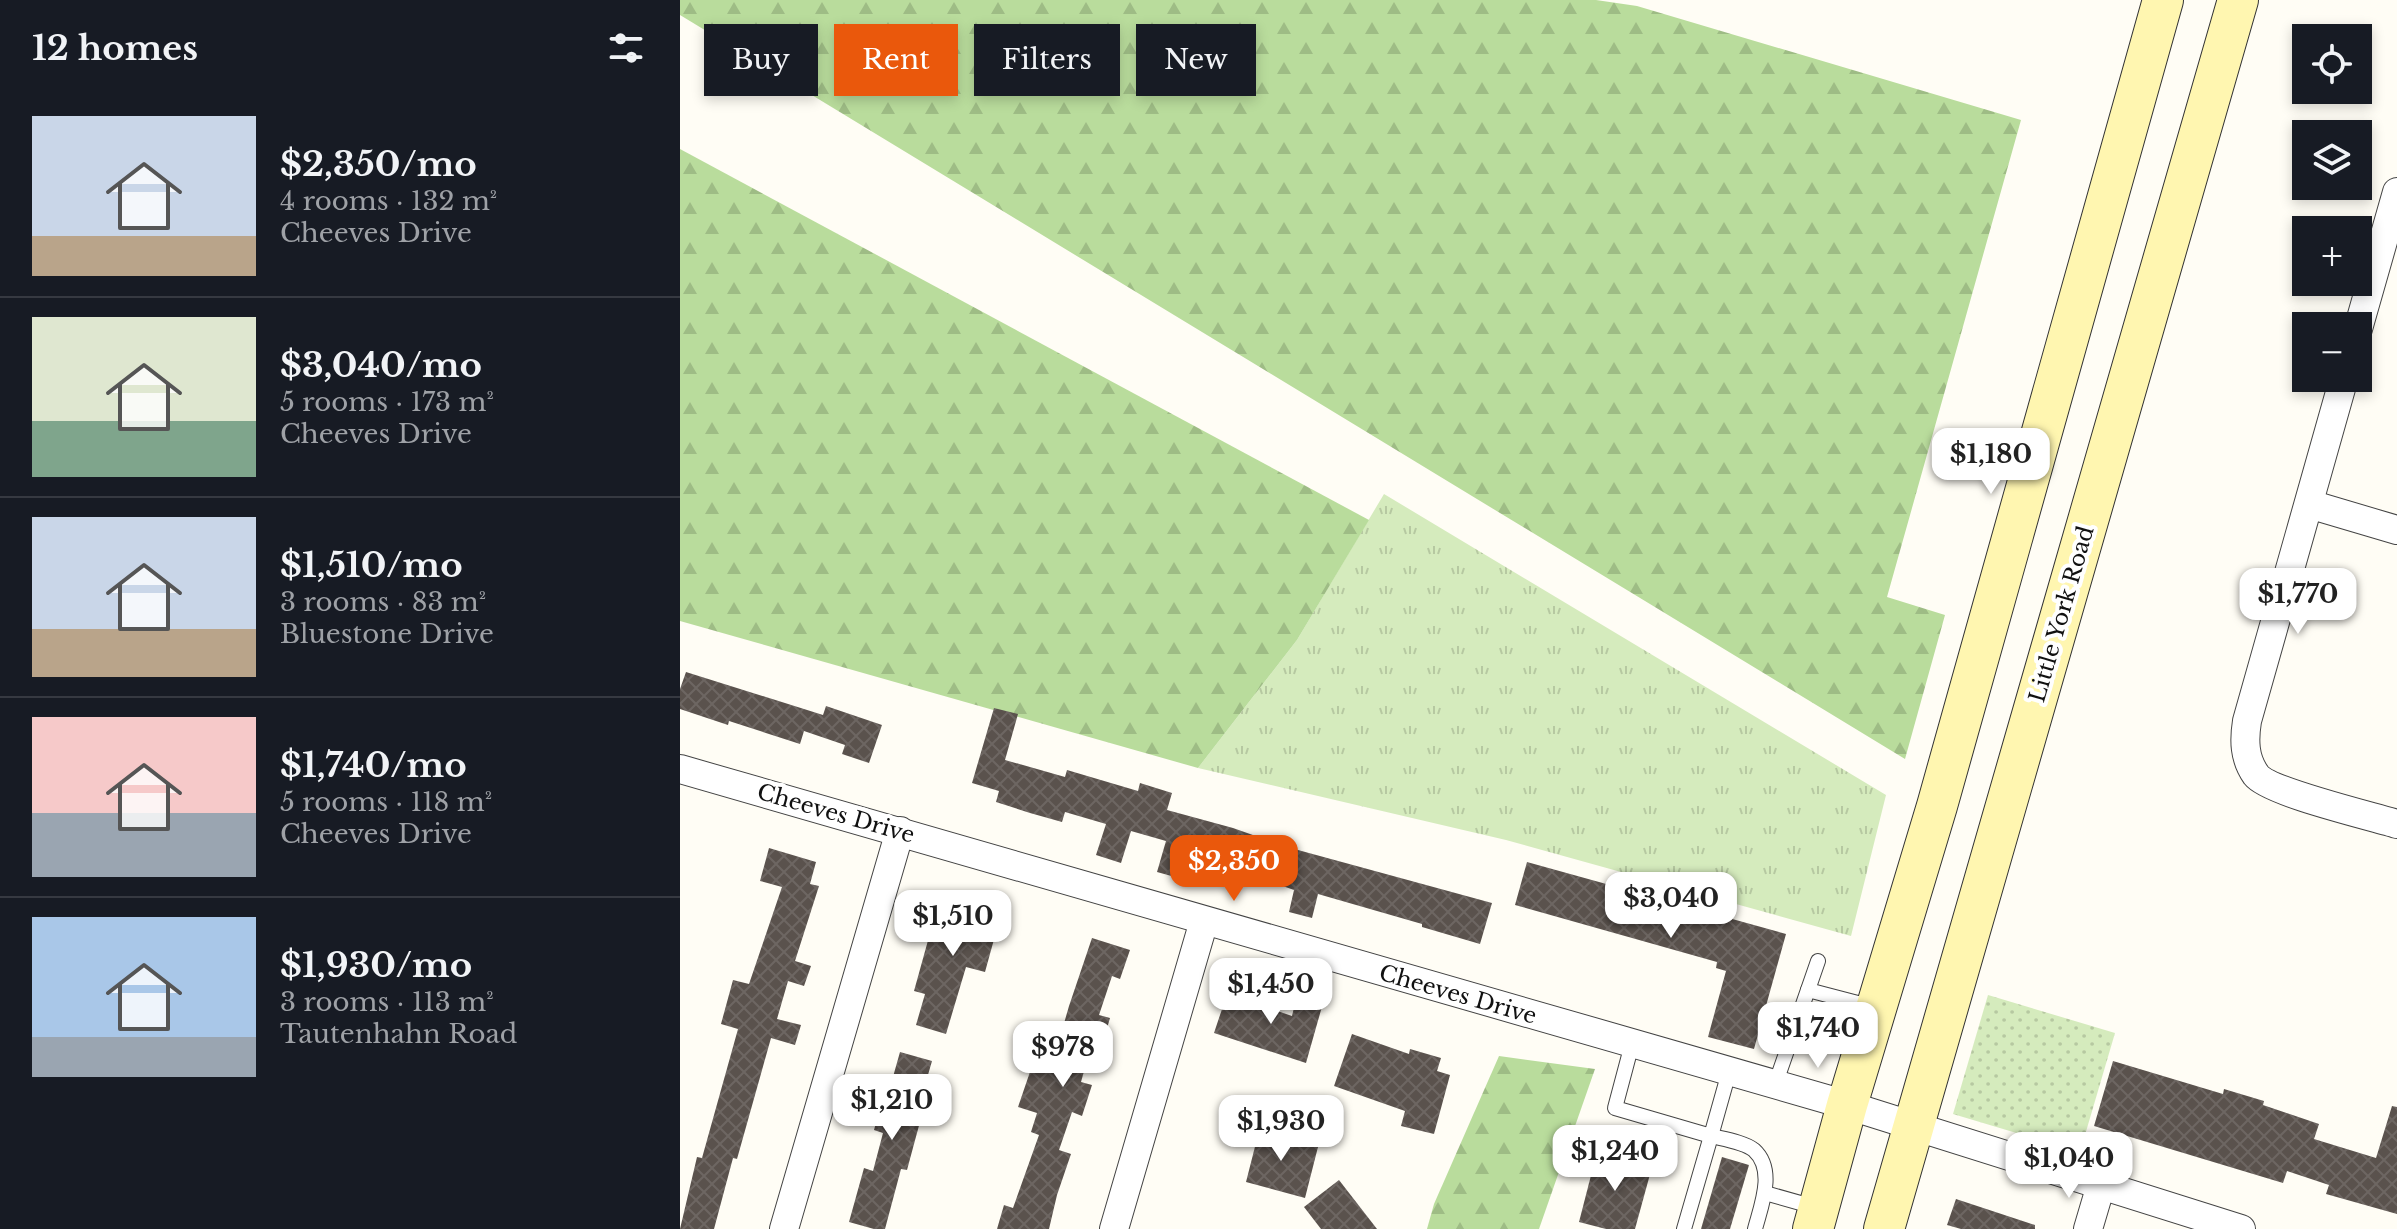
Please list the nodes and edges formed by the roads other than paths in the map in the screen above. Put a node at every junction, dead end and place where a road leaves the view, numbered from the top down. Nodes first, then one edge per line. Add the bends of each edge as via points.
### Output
1 (2163, 0) edge
2 (2238, 0) edge
3 (2397, 192) edge
4 (2363, 312) edge
5 (2340, 392) edge
6 (2309, 504) junction
7 (2397, 530) edge
8 (680, 769) edge
9 (2397, 824) edge
10 (900, 831) junction
11 (1204, 921) junction
12 (1818, 961) dead end
13 (1808, 990) junction
14 (1876, 1008) junction
15 (1632, 1044) junction
16 (1729, 1072) junction
17 (1775, 1085) junction
18 (1847, 1105) junction
19 (1913, 1126) junction
20 (1711, 1136) junction
21 (2101, 1185) junction
22 (1765, 1193) junction
23 (1816, 1219) edge
24 (1122, 1227) edge
25 (784, 1229) edge
26 (1684, 1229) edge
27 (1755, 1229) edge
28 (1884, 1229) edge
29 (2088, 1229) edge
30 (2241, 1229) edge

1 - 14 main road
2 - 19 main road, Little York Road
3 - 4 street
5 - 6 street
6 - 7 street
6 - 9 street via 2247,721 2248,759 2257,777 2277,788
8 - 10 street, Cheeves Drive
10 - 11 street, Cheeves Drive
10 - 25 street
11 - 15 street, Cheeves Drive
11 - 24 street
12 - 13 lane
13 - 14 lane
13 - 17 lane
14 - 18 main road
15 - 16 street, Cheeves Drive
15 - 20 lane via 1615,1108
16 - 17 street, Cheeves Drive
16 - 20 lane
17 - 18 street, Cheeves Drive
18 - 19 street, Cheeves Drive
18 - 23 main road
19 - 21 street, Cheeves Drive
19 - 28 main road, Little York Road
20 - 22 lane via 1753,1148 1765,1171
20 - 26 lane
21 - 29 street
21 - 30 street, Cheeves Drive
22 - 23 lane
22 - 27 lane

